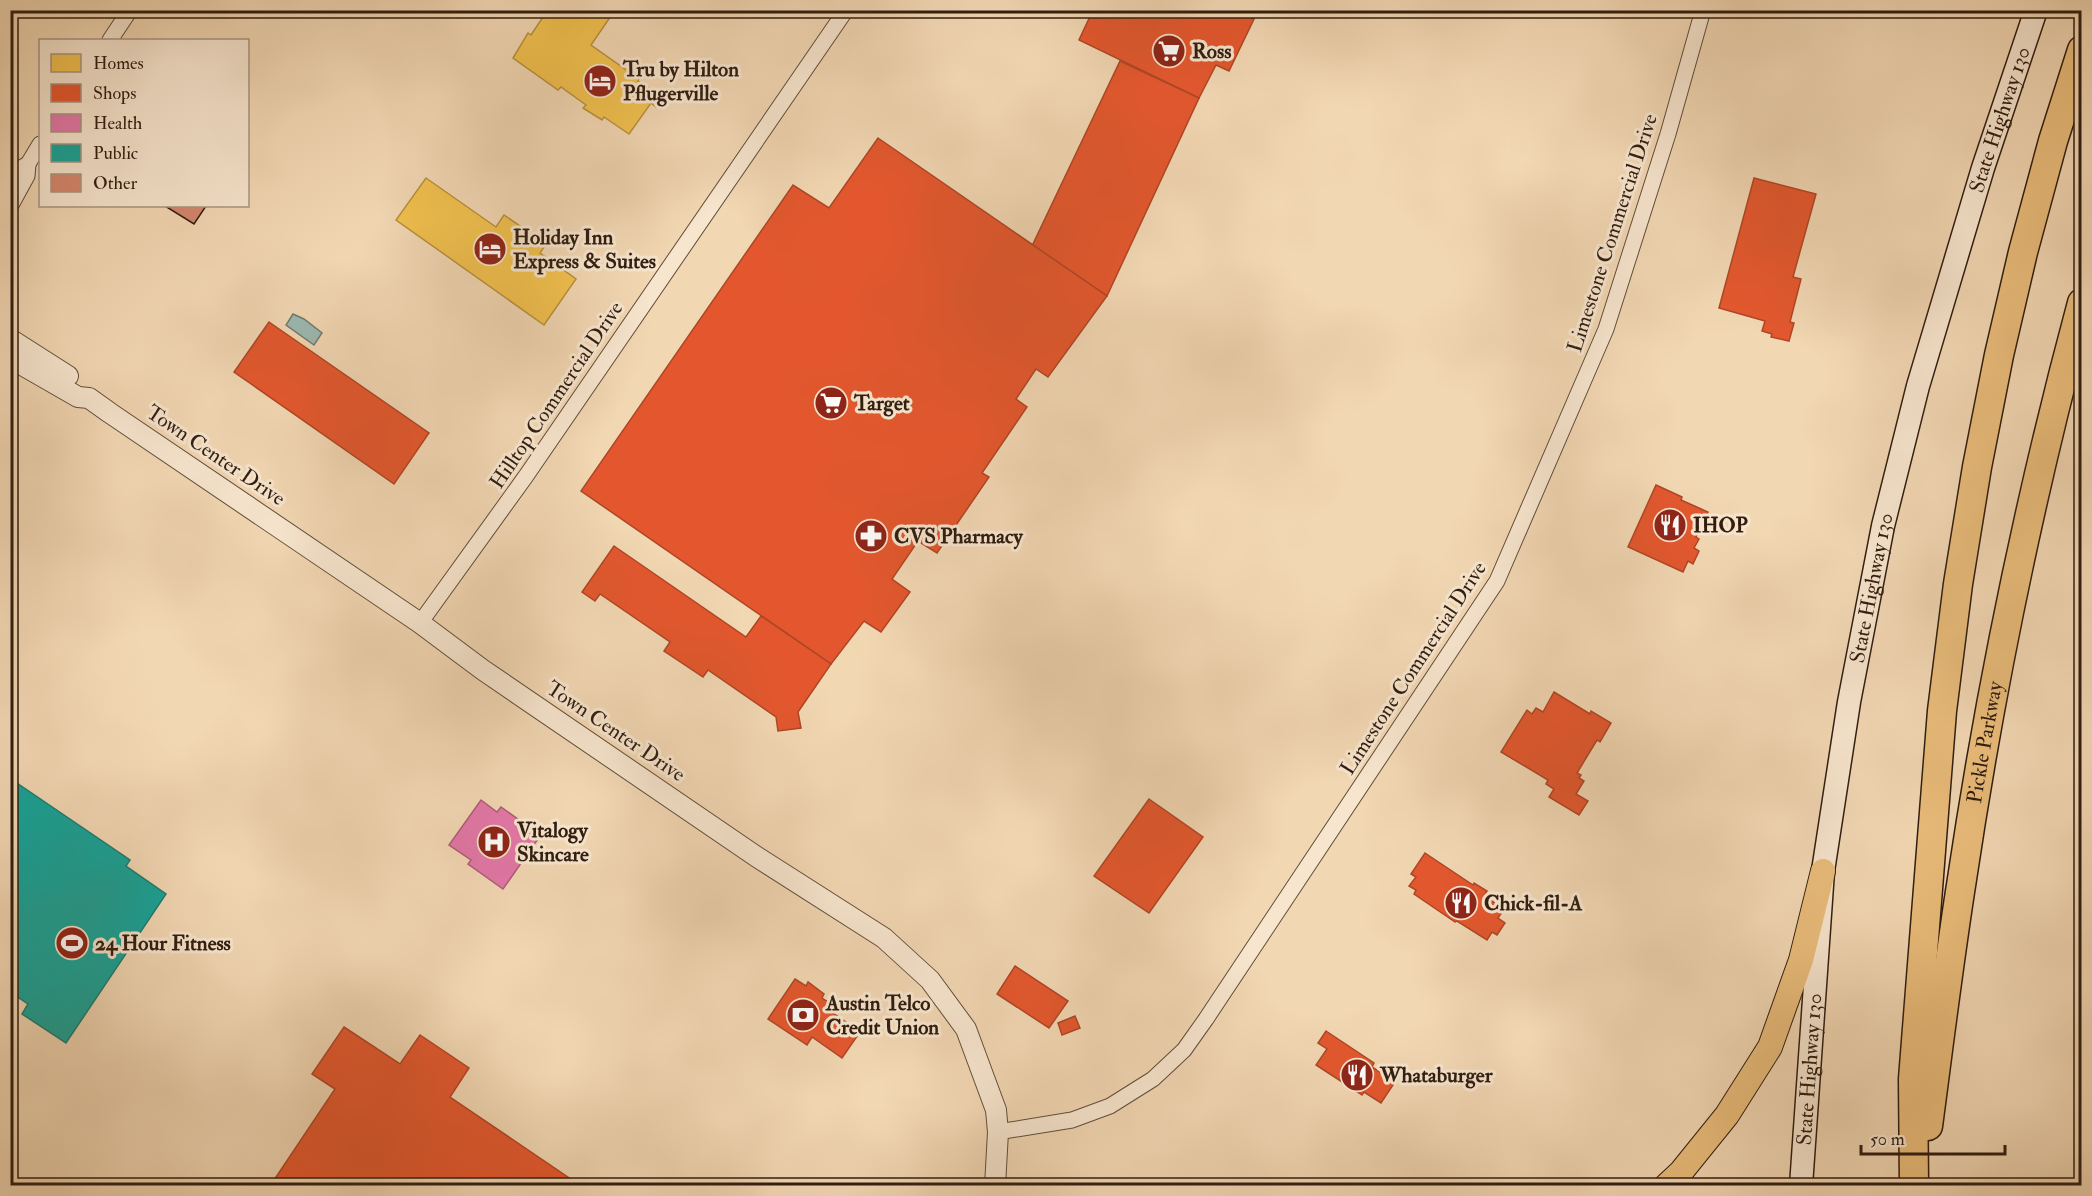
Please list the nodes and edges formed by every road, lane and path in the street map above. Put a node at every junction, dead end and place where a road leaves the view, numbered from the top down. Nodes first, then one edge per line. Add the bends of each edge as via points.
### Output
1 (130, 10) edge
2 (846, 10) edge
3 (1703, 10) edge
4 (2036, 10) edge
5 (111, 39) edge
6 (2082, 50) edge
7 (39, 146) edge
8 (28, 164) junction
9 (10, 178) edge
10 (10, 207) edge
11 (2082, 303) edge
12 (10, 339) edge
13 (10, 358) edge
14 (89, 398) junction
15 (420, 623) junction
16 (1823, 871) junction
17 (998, 1132) junction
18 (995, 1185) edge
19 (1666, 1185) edge
20 (1802, 1185) edge
21 (1914, 1185) edge
22 (1919, 1185) edge

1 - 5 street
2 - 15 street, Hilltop Commercial Drive via 526,476
3 - 17 street, Limestone Commercial Drive via 1606,329 1497,581 1184,1050 1153,1079 1110,1106 1072,1120
4 - 16 main road, State Highway 130 via 1983,168 1918,386 1883,526 1849,702
6 - 21 highway via 2023,252 1977,467 1958,584 1942,711 1913,1079
7 - 8 street
8 - 9 street
8 - 10 street via 27,176
11 - 22 highway, Pickle Parkway via 2034,495 1991,705 1962,878
12 - 14 street, Town Center Drive via 85,386
13 - 14 street, Town Center Drive via 78,398
14 - 15 street, Town Center Drive
15 - 17 street, Town Center Drive via 757,857 884,938 930,980 966,1029 996,1110
16 - 19 main road via 1801,960 1770,1047 1727,1115
16 - 20 main road, State Highway 130
17 - 18 street, Town Center Drive

